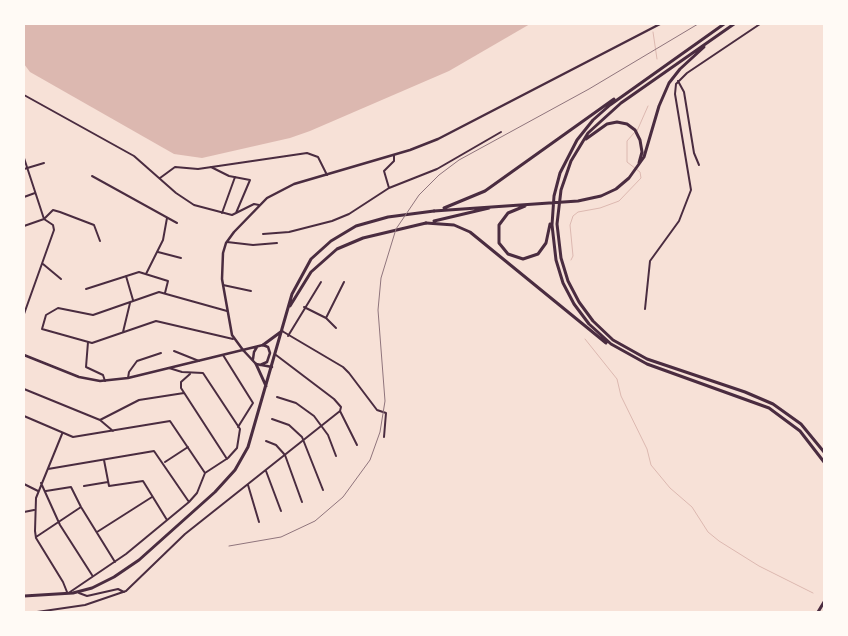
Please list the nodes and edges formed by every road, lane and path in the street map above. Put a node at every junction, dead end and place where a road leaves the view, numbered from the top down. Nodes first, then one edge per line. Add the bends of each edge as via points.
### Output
1 (660, 24) edge
2 (724, 24) edge
3 (734, 24) edge
4 (760, 24) edge
5 (713, 38) junction
6 (678, 81) junction
7 (24, 94) edge
8 (624, 94) junction
9 (501, 132) dead end
10 (579, 146) junction
11 (394, 155) junction
12 (24, 158) edge
13 (44, 163) dead end
14 (699, 166) dead end
15 (211, 167) junction
16 (27, 168) junction
17 (24, 169) edge
18 (637, 169) junction
19 (327, 175) junction
20 (92, 176) dead end
21 (235, 177) junction
22 (160, 178) junction
23 (389, 188) junction
24 (35, 193) junction
25 (24, 197) edge
26 (531, 204) junction
27 (259, 205) junction
28 (498, 206) junction
29 (434, 211) junction
30 (222, 213) junction
31 (236, 214) junction
32 (552, 216) junction
33 (167, 218) junction
34 (44, 219) junction
35 (178, 223) dead end
36 (426, 223) junction
37 (24, 226) edge
38 (263, 234) dead end
39 (100, 241) dead end
40 (227, 242) junction
41 (277, 244) dead end
42 (158, 252) junction
43 (180, 258) dead end
44 (42, 264) junction
45 (146, 274) junction
46 (126, 276) junction
47 (61, 279) dead end
48 (321, 282) dead end
49 (344, 282) dead end
50 (223, 285) junction
51 (86, 289) dead end
52 (251, 291) dead end
53 (165, 293) junction
54 (134, 301) junction
55 (130, 302) junction
56 (304, 307) junction
57 (646, 309) dead end
58 (228, 311) junction
59 (288, 311) junction
60 (24, 314) edge
61 (326, 318) junction
62 (336, 328) dead end
63 (282, 331) junction
64 (122, 332) junction
65 (288, 336) junction
66 (233, 339) junction
67 (88, 342) junction
68 (263, 345) junction
69 (258, 346) junction
70 (268, 348) junction
71 (616, 348) junction
72 (242, 350) junction
73 (174, 351) dead end
74 (162, 352) dead end
75 (24, 355) edge
76 (223, 355) junction
77 (276, 355) junction
78 (253, 359) junction
79 (200, 361) junction
80 (258, 365) junction
81 (170, 368) junction
82 (272, 368) junction
83 (190, 372) junction
84 (128, 378) junction
85 (105, 381) junction
86 (266, 387) junction
87 (24, 389) edge
88 (184, 393) junction
89 (277, 397) dead end
90 (340, 411) junction
91 (24, 416) edge
92 (272, 419) dead end
93 (100, 420) junction
94 (322, 426) junction
95 (238, 427) junction
96 (113, 431) junction
97 (62, 434) junction
98 (384, 437) dead end
99 (304, 440) junction
100 (266, 441) dead end
101 (357, 445) dead end
102 (188, 447) junction
103 (824, 452) edge
104 (286, 455) junction
105 (336, 456) dead end
106 (227, 459) junction
107 (104, 460) junction
108 (824, 462) edge
109 (164, 463) junction
110 (47, 469) junction
111 (266, 471) junction
112 (205, 473) junction
113 (108, 482) junction
114 (41, 483) junction
115 (24, 484) edge
116 (248, 485) junction
117 (84, 486) dead end
118 (323, 490) dead end
119 (38, 491) junction
120 (46, 491) junction
121 (152, 496) junction
122 (189, 502) junction
123 (302, 502) dead end
124 (81, 507) junction
125 (34, 510) junction
126 (280, 511) dead end
127 (24, 512) edge
128 (167, 520) junction
129 (59, 522) junction
130 (259, 522) dead end
131 (96, 532) junction
132 (36, 537) junction
133 (115, 562) junction
134 (93, 576) junction
135 (78, 592) junction
136 (124, 592) junction
137 (67, 594) junction
138 (24, 596) edge
139 (824, 602) edge
140 (37, 612) edge
141 (818, 612) edge

1 - 11 street via 444,136
2 - 8 main road
3 - 5 main road
4 - 6 street
5 - 10 main road via 613,108
5 - 18 main road via 670,83 659,106 646,153
6 - 14 street via 687,102
6 - 57 street via 675,94 691,180 690,194 678,221 650,261
7 - 22 street via 134,156
8 - 29 main road via 485,191
8 - 32 main road via 598,115 577,140 560,173
9 - 23 street via 437,169
10 - 18 main road via 603,125 614,122 626,124 637,133 641,144
10 - 103 main road via 565,176 557,217 559,250 568,281 583,308 603,332 639,355 773,404 801,424
11 - 19 street
11 - 23 street via 394,161 384,171
12 - 16 street
13 - 16 street
15 - 19 street via 307,153 318,157
15 - 21 street
15 - 22 street via 174,167
16 - 17 street
16 - 24 street
18 - 26 main road via 621,186 601,196
19 - 27 street via 283,189
20 - 33 street
21 - 30 street
21 - 31 street via 250,180
22 - 30 street via 186,200
23 - 38 street via 352,213 332,221 289,232
24 - 25 street
24 - 34 street
26 - 28 main road
26 - 32 main road via 511,211 499,225 499,243 510,255 526,258 540,252 547,239
27 - 31 street via 254,204
27 - 40 street
28 - 29 main road
28 - 36 main road
29 - 59 main road via 356,226 325,245 300,276
30 - 31 street
32 - 71 main road via 554,251 566,290 589,324
33 - 35 street
33 - 42 street
34 - 37 street
34 - 39 street via 53,210 94,225
34 - 44 street via 53,225 54,230
36 - 59 main road via 350,243 326,257 307,277
36 - 71 main road via 449,224 466,230 594,335
40 - 41 street via 259,246
40 - 50 street via 222,256
42 - 43 street
42 - 45 street
44 - 47 street
44 - 60 street
45 - 46 street via 138,272
45 - 53 street via 168,281
46 - 51 street
46 - 54 street
48 - 56 street
49 - 61 street
50 - 52 street
50 - 58 street
53 - 54 street via 158,292
53 - 58 street
54 - 55 street
55 - 64 street
55 - 67 street via 93,315 58,308 46,315 42,329
56 - 61 street
56 - 65 street
58 - 66 street
59 - 63 main road
61 - 62 street
63 - 65 street
63 - 68 main road
63 - 77 main road
64 - 66 street via 154,321
64 - 67 street
65 - 98 street via 349,372 377,410 386,413
66 - 72 street
67 - 85 street via 85,366 103,375
68 - 69 street
68 - 70 street
69 - 72 street
69 - 78 street
70 - 77 street
70 - 80 street via 268,360
71 - 108 main road via 647,364 769,408 803,434
72 - 76 street
72 - 78 street
73 - 79 street
74 - 84 street via 137,361
75 - 85 street via 79,377
76 - 79 street
76 - 95 street via 253,403
77 - 82 main road
77 - 90 street via 331,396 341,407
78 - 80 street
79 - 81 street
80 - 82 street
80 - 86 main road
81 - 83 street
81 - 84 street
82 - 86 main road
83 - 88 street via 181,383
83 - 95 street via 203,373
84 - 85 street
86 - 135 main road via 248,447 226,482 128,569 107,582
87 - 93 street
88 - 93 street via 139,400
88 - 106 street
89 - 94 street via 301,406
90 - 94 street
90 - 101 street
91 - 97 street
92 - 99 street via 289,425
93 - 96 street
94 - 99 street
94 - 105 street
95 - 106 street via 237,448
96 - 97 street via 76,437
96 - 102 street via 170,421
97 - 110 street
99 - 104 street
99 - 118 street
100 - 104 street
102 - 109 street
102 - 112 street
104 - 111 street
104 - 123 street
106 - 112 street
107 - 109 street via 154,451
107 - 110 street
107 - 113 street
109 - 122 street
110 - 114 street
111 - 116 street
111 - 126 street
112 - 122 street via 197,493
113 - 117 street
113 - 121 street via 112,487 142,480
114 - 119 street
114 - 120 street
115 - 119 street
116 - 130 street
116 - 136 street via 185,534
119 - 125 street
120 - 124 street via 72,487
120 - 129 street
121 - 128 street
121 - 131 street
122 - 128 street
124 - 129 street
124 - 131 street
125 - 127 street
125 - 132 street
128 - 133 street
129 - 132 street
129 - 134 street
131 - 133 street
132 - 137 street
133 - 134 street
134 - 137 street
135 - 136 street via 84,596 118,590
135 - 137 main road
136 - 140 street via 85,605
137 - 138 main road
139 - 141 main road

